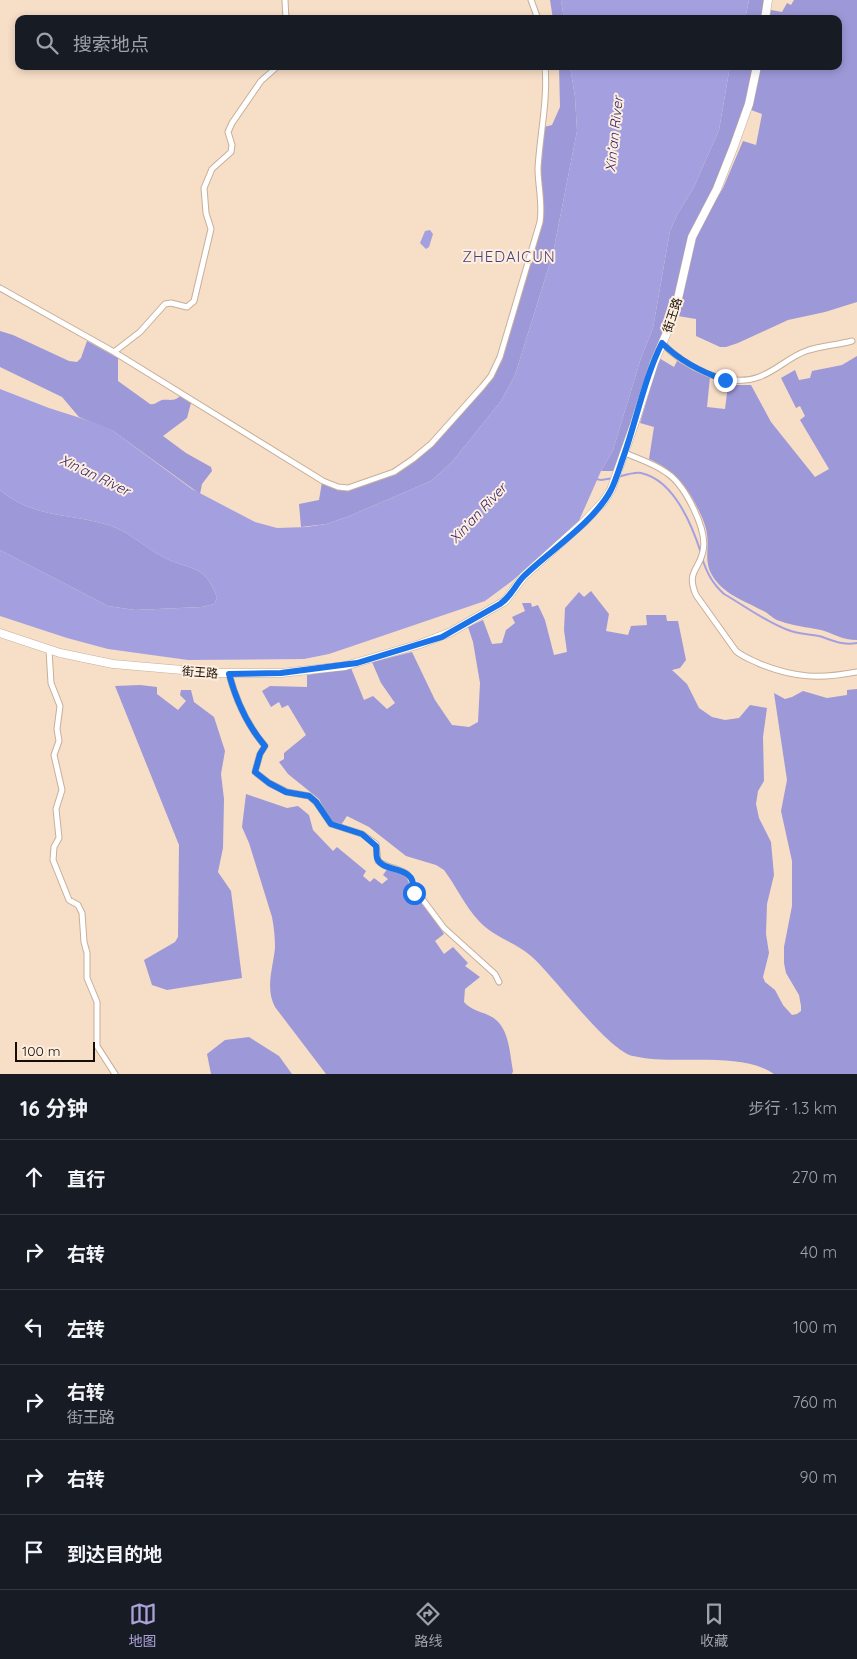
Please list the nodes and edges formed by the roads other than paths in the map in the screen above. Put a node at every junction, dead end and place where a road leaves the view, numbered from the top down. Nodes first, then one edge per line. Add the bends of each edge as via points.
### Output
1 (285, 0) edge
2 (531, 0) edge
3 (768, 0) edge
4 (286, 15) edge
5 (537, 15) edge
6 (766, 15) edge
7 (273, 70) edge
8 (545, 70) edge
9 (756, 70) edge
10 (0, 288) edge
11 (852, 341) dead end
12 (662, 343) junction
13 (114, 352) junction
14 (625, 453) junction
15 (0, 633) edge
16 (49, 650) junction
17 (857, 672) edge
18 (229, 674) junction
19 (499, 982) dead end
20 (115, 1074) edge

1 - 4 street
2 - 5 street
3 - 6 main road
7 - 13 street via 261,81 232,123 228,132 231,152 212,169 204,188 206,213 212,227 194,301 187,307 165,304 145,327
8 - 13 street via 538,166 540,222 500,357 487,382 454,420 404,466 348,488 338,487 323,481
9 - 12 main road, 街王路 via 749,104 734,146 717,189 692,237 674,316
10 - 13 street
11 - 12 street via 806,352 759,377 725,380 681,360
12 - 14 main road, 街王路
14 - 17 street via 667,472 681,487 704,540 703,554 693,574 694,590 736,651 774,669 796,675 823,677
14 - 18 main road, 街王路 via 611,490 597,509 524,576 505,601 442,637 345,666 281,673
15 - 16 main road, 街王路
16 - 18 main road, 街王路 via 113,664
16 - 20 street via 51,683 60,706 59,741 54,755 62,790 56,809 59,838 54,847 54,864 69,900 78,904 81,911 87,978 97,1002 97,1042
18 - 19 street via 247,720 265,746 255,772 286,792 309,796 331,824 362,834 376,844 378,861 408,874 413,882 413,892 444,928 495,974

